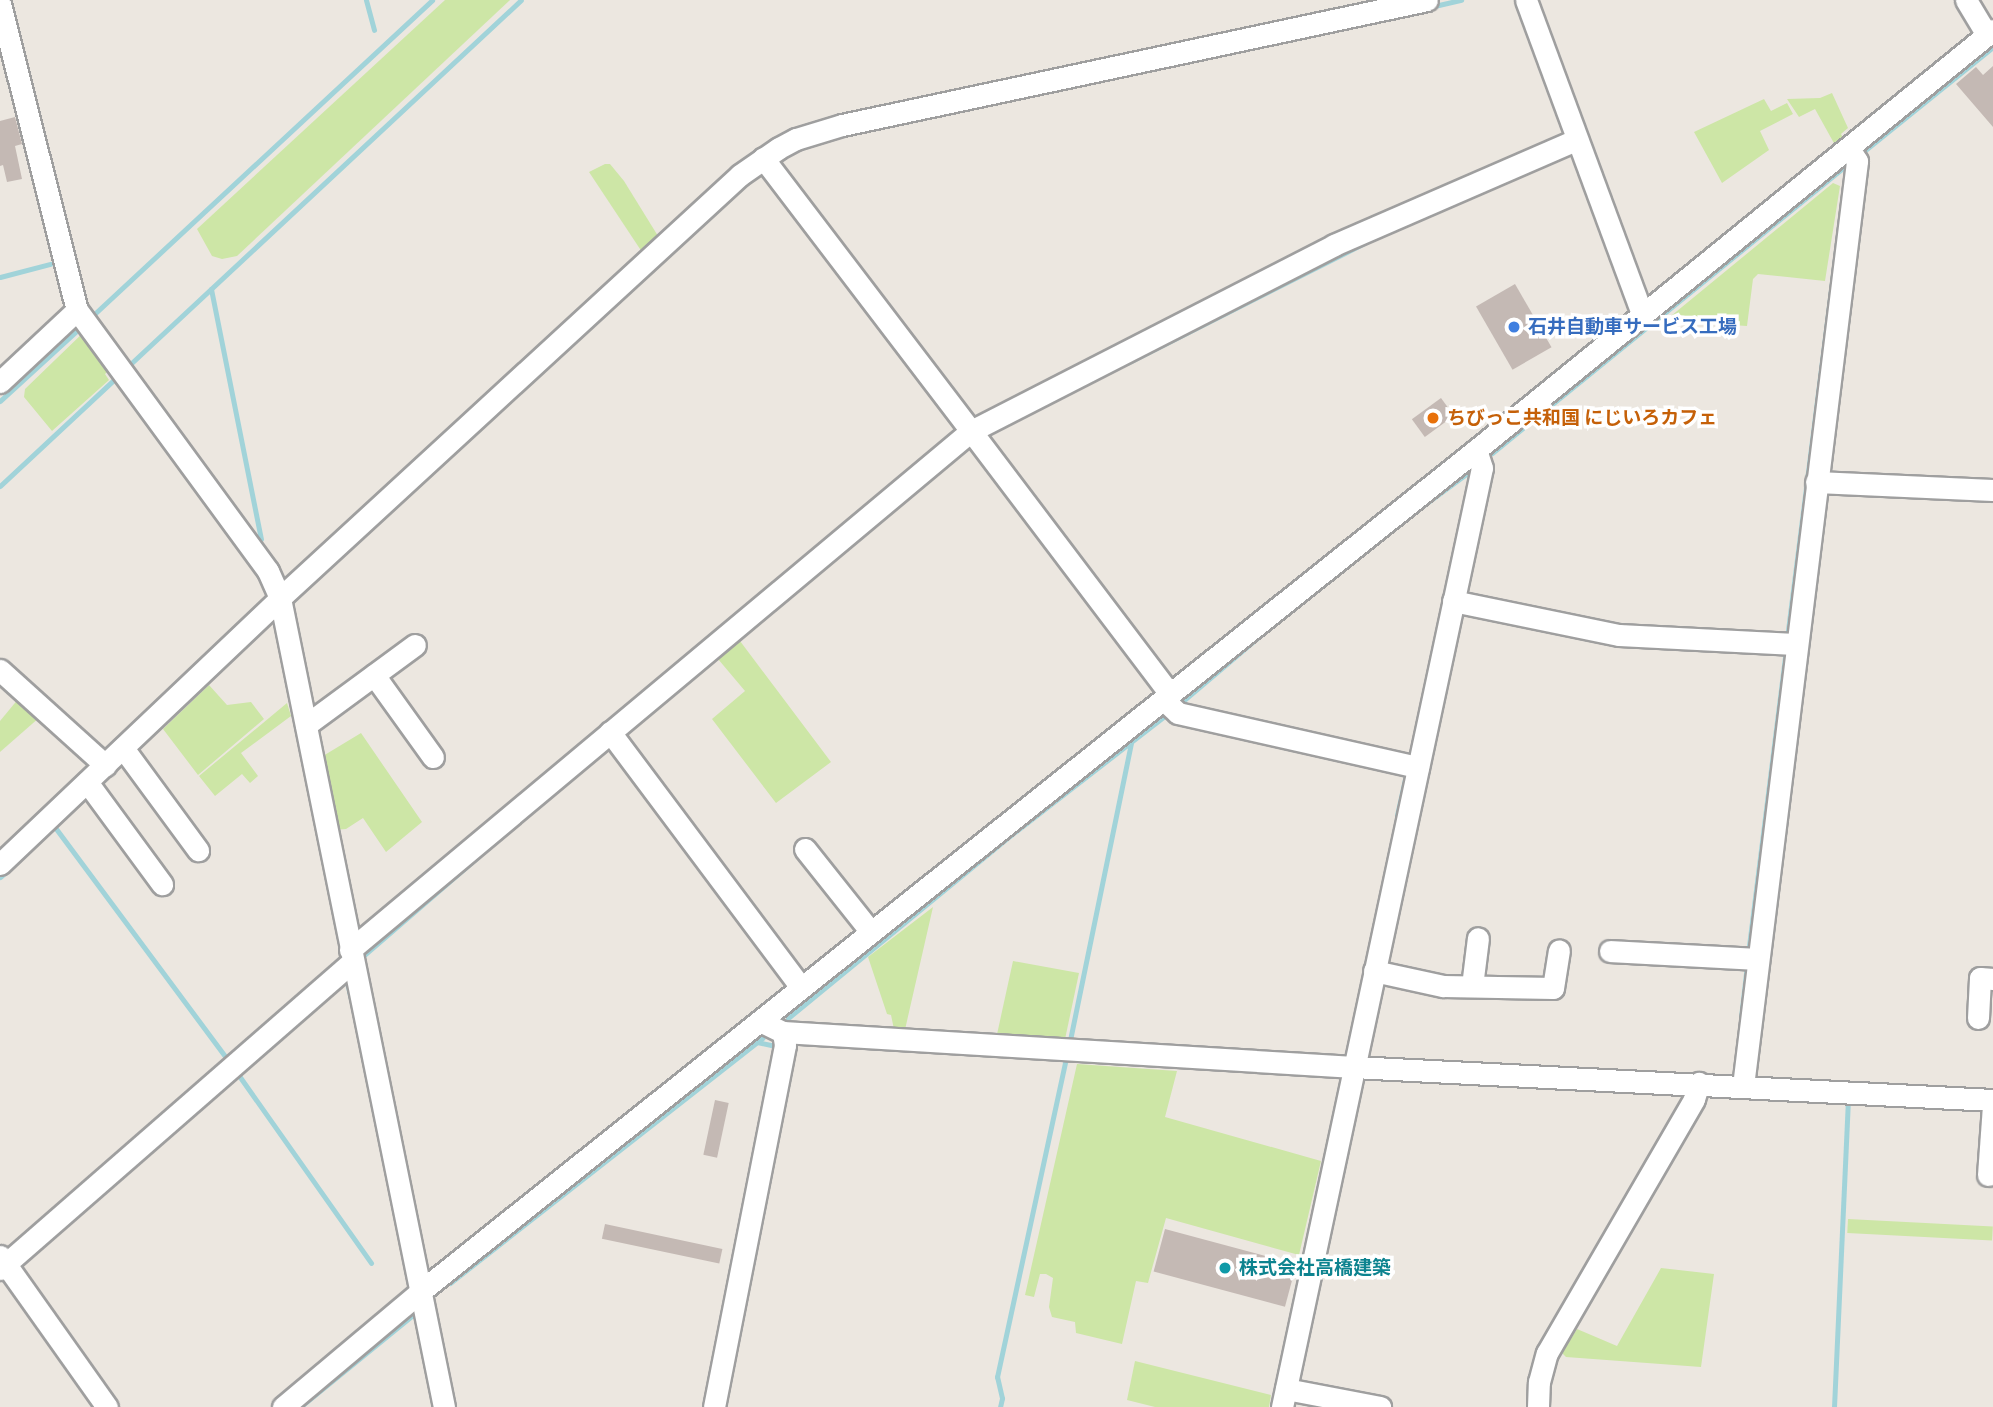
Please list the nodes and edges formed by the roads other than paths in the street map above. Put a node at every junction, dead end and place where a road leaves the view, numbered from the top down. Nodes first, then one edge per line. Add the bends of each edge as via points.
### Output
1 (1427, 0) edge
2 (1526, 0) edge
3 (1966, 0) edge
4 (0, 4) edge
5 (1990, 33) edge
6 (1577, 145) junction
7 (1853, 154) junction
8 (767, 163) junction
9 (1643, 314) junction
10 (83, 317) junction
11 (0, 382) edge
12 (971, 431) junction
13 (1476, 450) junction
14 (1816, 482) junction
15 (1993, 490) edge
16 (281, 598) junction
17 (1453, 601) junction
18 (1789, 643) junction
19 (415, 645) dead end
20 (0, 670) edge
21 (374, 675) junction
22 (1167, 697) junction
23 (306, 725) junction
24 (614, 738) junction
25 (123, 747) junction
26 (433, 757) dead end
27 (105, 765) junction
28 (1418, 767) junction
29 (87, 782) junction
30 (805, 849) dead end
31 (198, 850) dead end
32 (0, 864) edge
33 (162, 884) dead end
34 (871, 932) junction
35 (1478, 938) dead end
36 (1559, 950) dead end
37 (1610, 951) dead end
38 (351, 956) junction
39 (1757, 959) junction
40 (1374, 971) junction
41 (1993, 978) edge
42 (1472, 986) junction
43 (801, 987) junction
44 (1978, 1018) dead end
45 (760, 1021) junction
46 (784, 1038) junction
47 (1354, 1067) junction
48 (1699, 1083) junction
49 (1743, 1086) junction
50 (1993, 1100) edge
51 (1993, 1106) edge
52 (1988, 1175) dead end
53 (5, 1266) edge
54 (421, 1291) junction
55 (1284, 1398) edge
56 (107, 1407) edge
57 (283, 1407) edge
58 (444, 1407) edge
59 (714, 1407) edge
60 (1380, 1407) edge
61 (1538, 1407) edge

1 - 8 street via 842,125 796,139
2 - 6 street
3 - 5 street
4 - 10 street
5 - 7 street
6 - 9 street
6 - 12 street via 1334,245
7 - 9 street
7 - 14 street
8 - 12 street
8 - 16 street via 740,175
9 - 13 street
10 - 11 street
10 - 16 street via 268,571
12 - 22 street
12 - 24 street
13 - 17 street via 1482,468
13 - 22 street
14 - 15 street
14 - 18 street
16 - 23 street
16 - 25 street
17 - 18 street via 1619,635
17 - 28 street
18 - 39 street
19 - 21 street
20 - 27 street
21 - 23 street
21 - 26 street
22 - 28 street via 1178,713
22 - 34 street
23 - 38 street
24 - 38 street
24 - 43 street
25 - 27 street
25 - 31 street
27 - 29 street
28 - 40 street
29 - 32 street
29 - 33 street
30 - 34 street
34 - 43 street
35 - 42 street
36 - 42 street via 1553,988
37 - 39 street
38 - 53 street
38 - 54 street
39 - 49 street
40 - 42 street via 1443,986
40 - 47 street
41 - 44 street via 1980,978
43 - 45 street
45 - 46 street
45 - 54 street
46 - 47 street
46 - 59 street
47 - 48 street
47 - 55 street
48 - 49 street
48 - 61 street via 1547,1353
49 - 50 street
51 - 52 street
53 - 56 street
54 - 57 street
54 - 58 street
55 - 60 street

